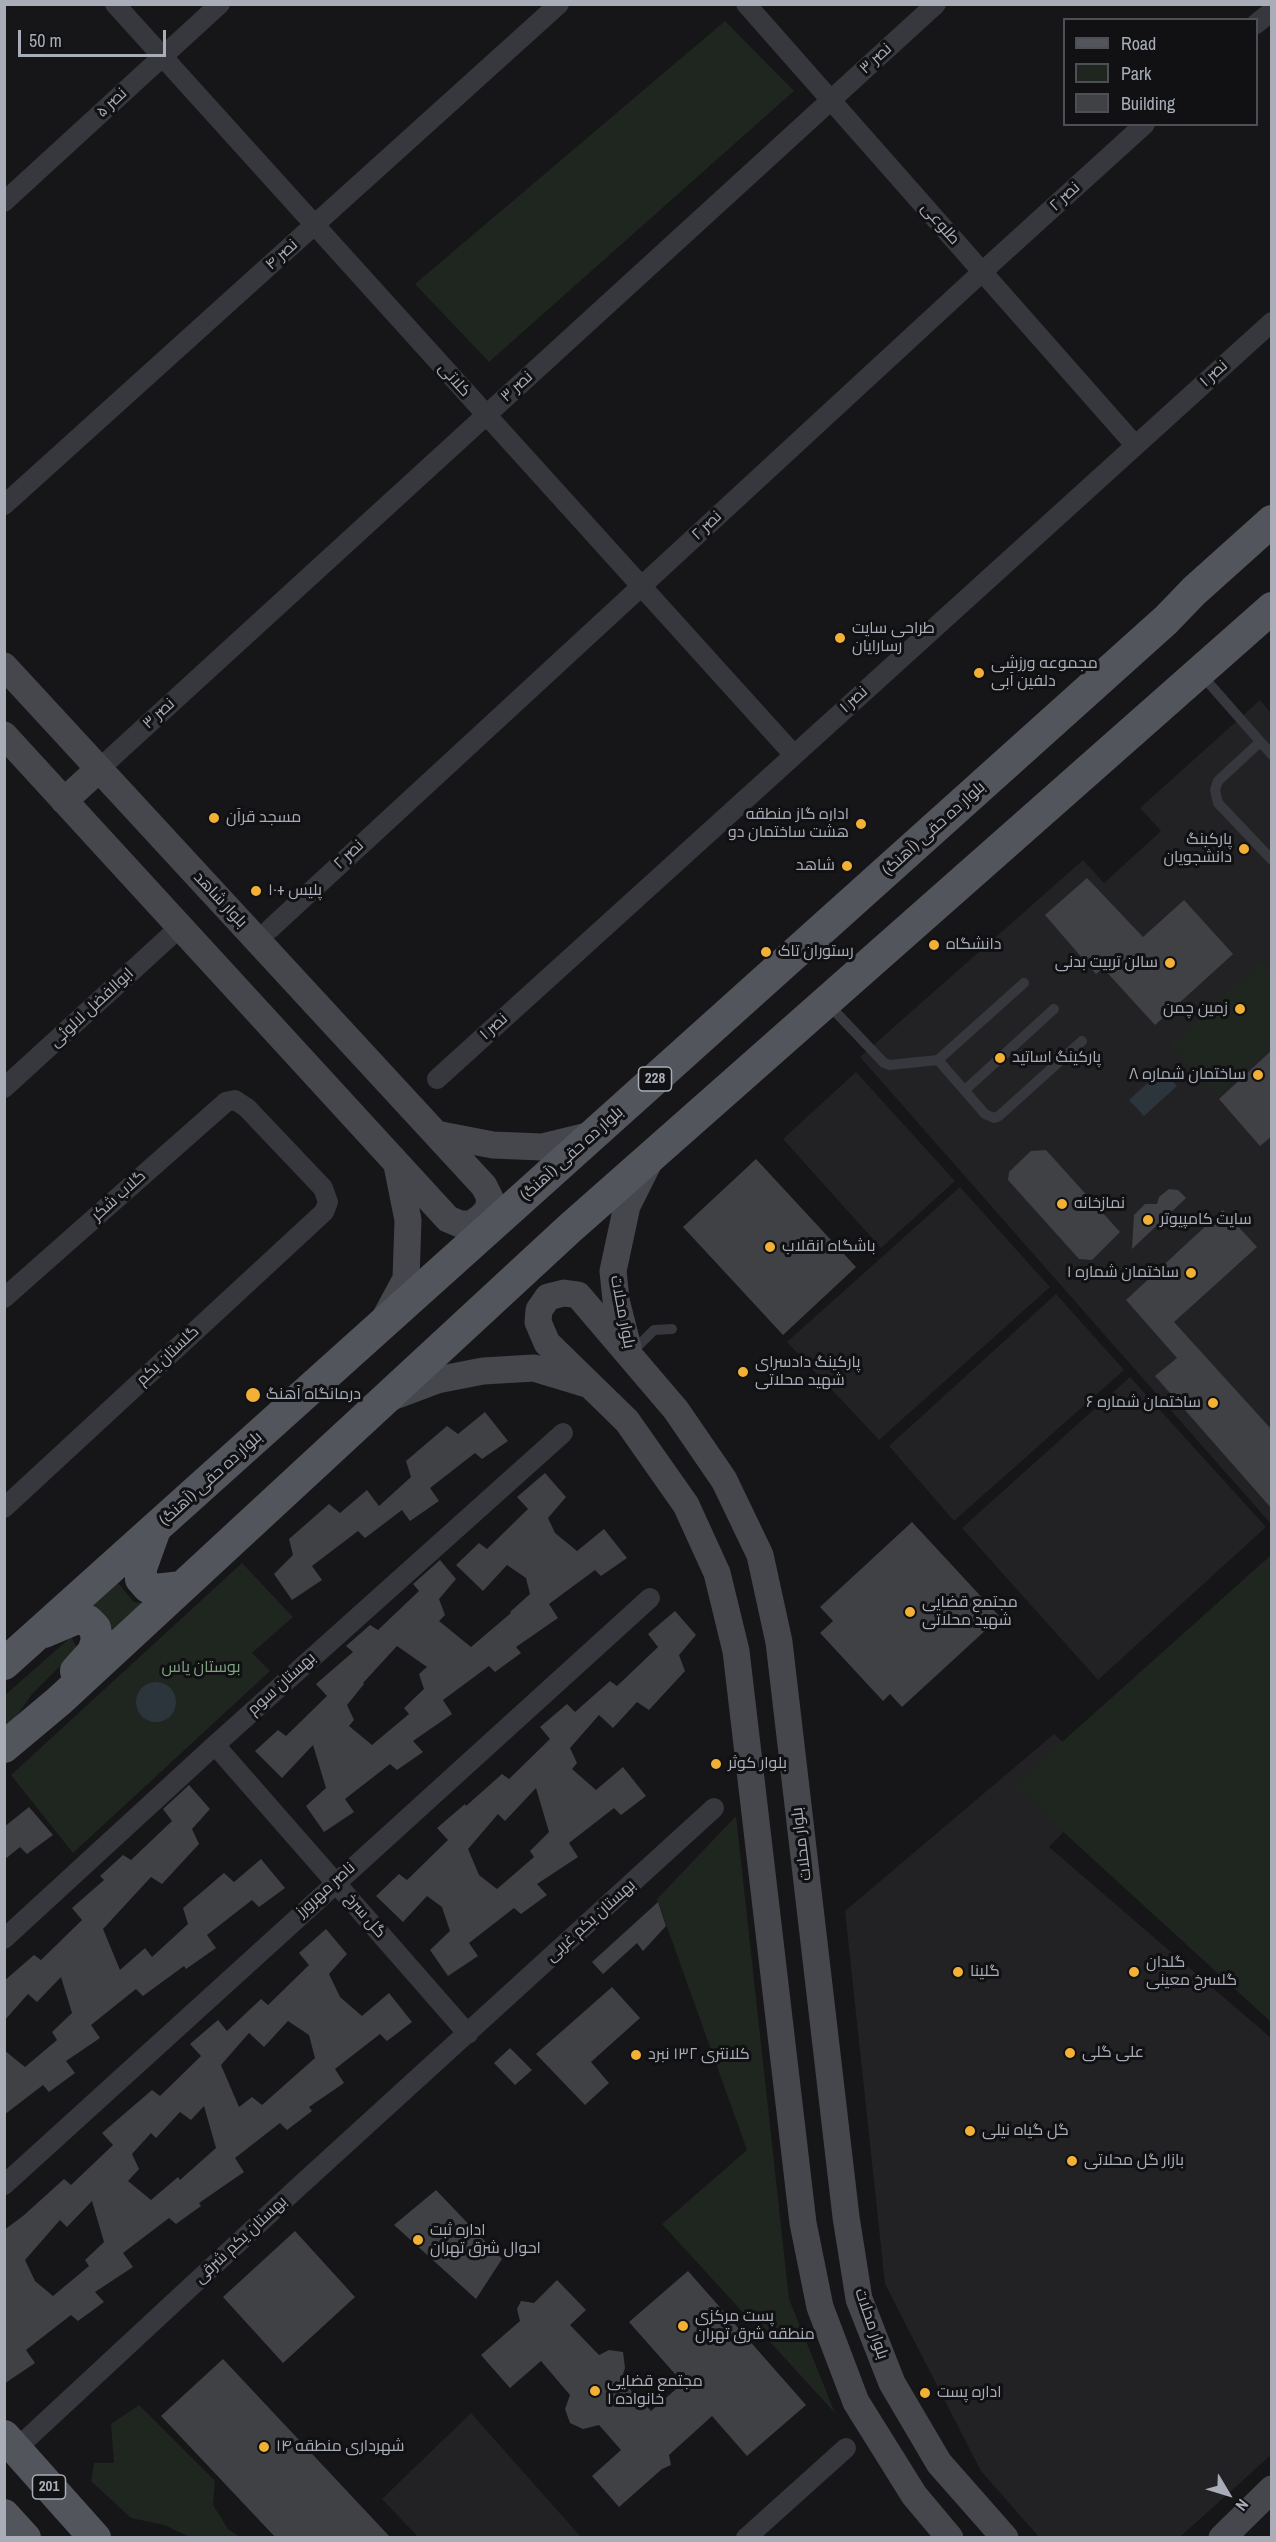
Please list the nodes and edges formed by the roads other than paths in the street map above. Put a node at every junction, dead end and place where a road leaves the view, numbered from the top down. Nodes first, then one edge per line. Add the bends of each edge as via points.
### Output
1 (115, 4) edge
2 (220, 4) edge
3 (559, 4) edge
4 (746, 4) edge
5 (936, 4) edge
6 (1272, 11) edge
7 (1258, 23) edge
8 (162, 57) junction
9 (831, 100) junction
10 (1143, 126) edge
11 (4, 202) edge
12 (315, 225) junction
13 (982, 272) junction
14 (1272, 322) edge
15 (486, 415) junction
16 (1135, 445) junction
17 (4, 505) edge
18 (1272, 520) edge
19 (641, 586) junction
20 (1272, 609) edge
21 (4, 666) edge
22 (1200, 673) junction
23 (4, 735) edge
24 (1260, 742) junction
25 (794, 755) junction
26 (1272, 755) edge
27 (99, 769) junction
28 (64, 801) junction
29 (1272, 860) edge
30 (180, 927) junction
31 (270, 929) dead end
32 (1024, 983) dead end
33 (826, 1002) junction
34 (1054, 1008) dead end
35 (1082, 1041) dead end
36 (938, 1060) junction
37 (437, 1079) dead end
38 (4, 1088) edge
39 (964, 1090) junction
40 (436, 1134) junction
41 (595, 1134) junction
42 (652, 1156) junction
43 (397, 1164) junction
44 (328, 1202) joint
45 (4, 1298) edge
46 (381, 1326) junction
47 (672, 1329) dead end
48 (629, 1354) junction
49 (593, 1386) junction
50 (385, 1400) junction
51 (563, 1433) dead end
52 (4, 1508) edge
53 (155, 1531) junction
54 (182, 1587) junction
55 (650, 1598) dead end
56 (36, 1635) junction
57 (4, 1664) edge
58 (30, 1724) junction
59 (215, 1745) junction
60 (4, 1747) edge
61 (714, 1808) dead end
62 (335, 1882) junction
63 (4, 1938) edge
64 (468, 2034) junction
65 (4, 2185) edge
66 (10, 2443) edge
67 (846, 2448) dead end
68 (1272, 2489) edge
69 (4, 2515) edge
70 (25, 2538) edge
71 (94, 2538) edge
72 (746, 2538) edge
73 (950, 2538) edge
74 (1005, 2538) edge
75 (1222, 2538) edge

1 - 8 street, کلاتی
2 - 8 street, نصر ۵
3 - 12 street, نصر ۴
4 - 9 street, طلوعی
5 - 9 street, نصر ۳
6 - 7 street
8 - 11 street, نصر ۵
8 - 12 street, کلاتی
9 - 13 street, طلوعی
9 - 15 street, نصر ۳
10 - 13 street, نصر ۲
12 - 15 street, کلاتی
12 - 17 street, نصر ۴
13 - 16 street, طلوعی
13 - 19 street, نصر ۲
14 - 16 street, نصر ۱
15 - 19 street, کلاتی
15 - 27 street, نصر ۳
16 - 25 street, نصر ۱
18 - 41 main road, بلوار ده حقی (آهنگ) / 228
19 - 25 street, کلاتی
19 - 31 street, نصر ۲
20 - 22 main road
21 - 27 main road, بلوار شاهد
22 - 24 lane
22 - 33 main road
23 - 28 main road
24 - 26 lane
24 - 29 lane via 1218,782 1215,790 1218,803
25 - 37 street, نصر ۱
27 - 28 main road
27 - 40 main road, بلوار شاهد
28 - 30 main road
30 - 38 street, ابوالفضل لالوئی
30 - 43 main road
32 - 36 lane
33 - 36 lane via 884,1063
33 - 42 main road
34 - 39 lane
35 - 39 lane via 999,1116 986,1114
36 - 39 lane
40 - 41 main road via 493,1145 542,1147
40 - 43 main road, بلوار شاهد via 484,1186 490,1198 488,1210 480,1218 471,1224 448,1219
41 - 46 main road, بلوار ده حقی (آهنگ) / 228
42 - 48 main road, بلوار محلات via 627,1206 613,1271
42 - 50 main road
43 - 46 main road via 408,1220 406,1279
44 - 45 street, گلاب شکر via 322,1188 247,1108 235,1100 226,1102
44 - 52 street, گلستان یکم via 324,1212
46 - 53 main road, بلوار ده حقی (آهنگ) / 228
47 - 48 lane via 654,1330
48 - 49 main road via 578,1295 548,1297 539,1310 538,1322 547,1342
48 - 74 main road, بلوار محلات via 676,1410 724,1480 760,1555 779,1642 859,2299 892,2383 939,2463
49 - 50 main road via 534,1368 483,1371 437,1380
49 - 73 main road via 627,1421 686,1505 717,1573 736,1651 803,2223 820,2307 856,2402 914,2495
50 - 54 main road
51 - 59 street, بهستان سوم
53 - 54 main road via 141,1579 155,1590
53 - 56 main road, بلوار ده حقی (آهنگ) / 228
54 - 58 main road
55 - 62 street, ناصر مهرورز
56 - 57 main road, بلوار ده حقی (آهنگ) / 228
56 - 58 main road via 77,1618 95,1628 97,1640 93,1652
58 - 60 main road
59 - 62 street, گل سرخ
59 - 63 street, بهستان سوم
61 - 64 street, بهستان یکم غربی
62 - 64 street, گل سرخ
62 - 65 street, ناصر مهرورز
64 - 66 street, بهستان یکم شرقی
66 - 71 main road, 201
67 - 72 street
68 - 75 main road
69 - 70 main road

